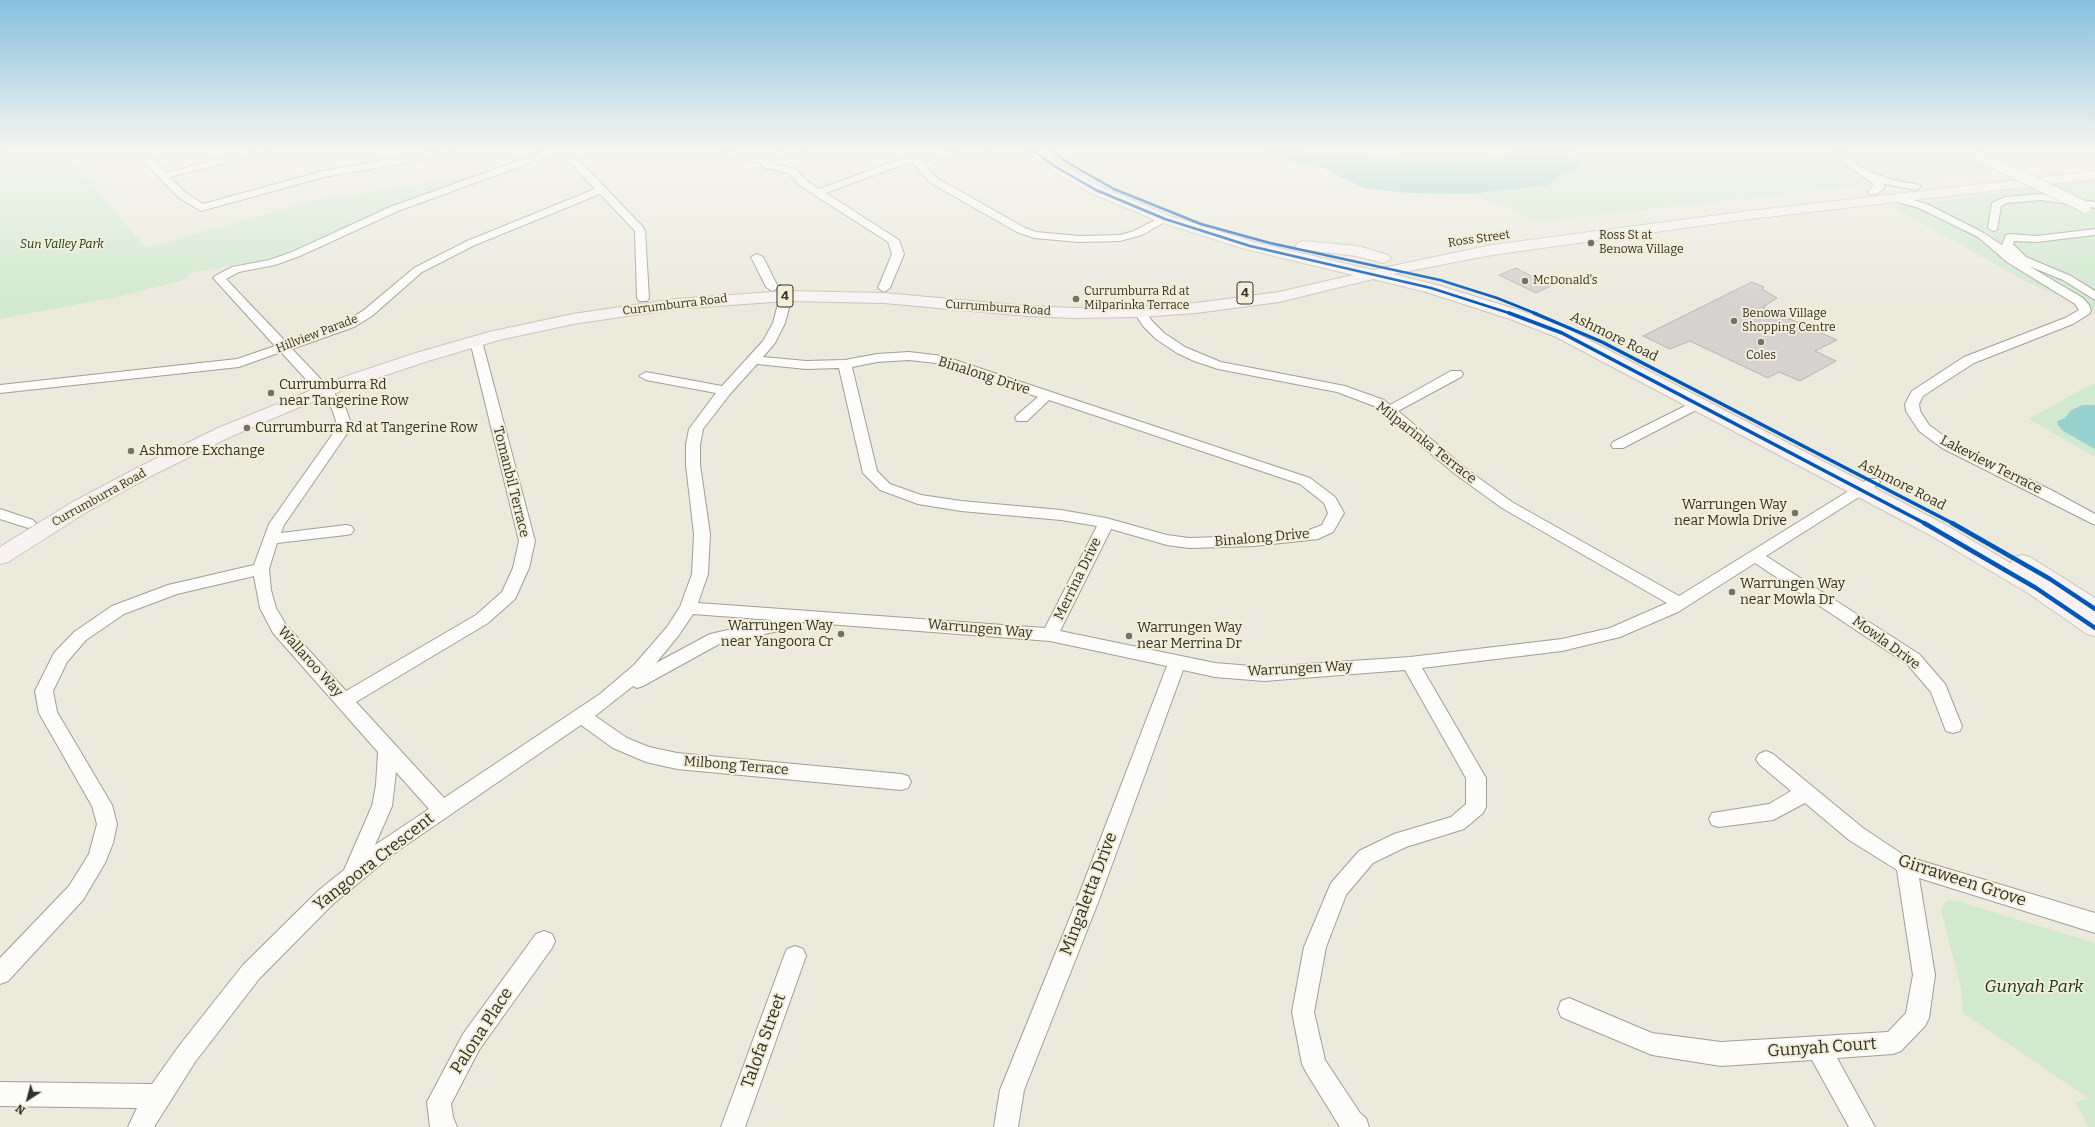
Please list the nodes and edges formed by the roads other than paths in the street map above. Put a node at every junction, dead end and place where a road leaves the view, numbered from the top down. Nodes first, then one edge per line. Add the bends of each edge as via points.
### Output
1 (190, 201) edge
2 (228, 201) edge
3 (417, 201) edge
4 (574, 201) edge
5 (612, 201) edge
6 (832, 201) edge
7 (969, 201) edge
8 (1119, 201) edge
9 (1142, 201) edge
10 (1802, 201) edge
11 (1872, 201) edge
12 (1903, 201) edge
13 (1928, 201) edge
14 (2004, 201) edge
15 (2061, 201) edge
16 (2078, 201) edge
17 (2090, 206) edge
18 (2095, 212) edge
19 (1165, 219) junction
20 (2092, 231) edge
21 (1984, 232) junction
22 (2010, 238) junction
23 (1458, 242) dead end
24 (1270, 243) junction
25 (1424, 248) dead end
26 (1477, 253) junction
27 (757, 256) dead end
28 (1383, 258) junction
29 (1350, 269) junction
30 (1370, 269) junction
31 (1396, 269) junction
32 (1454, 284) junction
33 (772, 287) junction
34 (884, 288) junction
35 (786, 296) junction
36 (2095, 296) edge
37 (644, 298) junction
38 (1140, 312) junction
39 (2092, 314) edge
40 (476, 341) junction
41 (283, 348) junction
42 (753, 360) junction
43 (845, 364) junction
44 (1456, 374) dead end
45 (646, 376) dead end
46 (319, 387) junction
47 (0, 389) edge
48 (725, 391) junction
49 (1046, 396) junction
50 (1697, 404) junction
51 (1389, 411) junction
52 (1022, 418) dead end
53 (1618, 445) dead end
54 (1866, 486) junction
55 (0, 514) edge
56 (2095, 520) edge
57 (28, 523) junction
58 (1106, 523) junction
59 (346, 530) dead end
60 (271, 539) junction
61 (0, 540) edge
62 (1754, 556) junction
63 (0, 557) edge
64 (261, 569) junction
65 (1679, 604) junction
66 (688, 608) junction
67 (2095, 609) edge
68 (822, 617) junction
69 (2095, 628) edge
70 (1050, 636) junction
71 (1177, 662) junction
72 (1410, 662) junction
73 (606, 699) junction
74 (345, 700) junction
75 (582, 716) junction
76 (1953, 726) dead end
77 (388, 749) junction
78 (1766, 759) dead end
79 (901, 782) dead end
80 (1806, 792) junction
81 (441, 809) junction
82 (1719, 819) dead end
83 (1906, 865) junction
84 (353, 874) junction
85 (2095, 922) edge
86 (544, 941) dead end
87 (795, 956) dead end
88 (0, 974) edge
89 (1569, 1009) dead end
90 (1819, 1049) junction
91 (0, 1094) edge
92 (158, 1096) junction
93 (1351, 1125) edge
94 (140, 1127) edge
95 (444, 1127) edge
96 (733, 1127) edge
97 (1006, 1127) edge
98 (1863, 1127) edge

1 - 2 street via 201,208
3 - 41 street, Wallaroo Way via 296,254 271,263 236,269 219,278
4 - 41 street, Hillview Parade via 460,248 412,274 359,319
5 - 37 street via 640,231
6 - 34 street via 893,240 898,254
7 - 19 street via 1034,235 1079,239 1120,238 1138,234
8 - 19 main road, Ashmore Road
9 - 24 main road, Ashmore Road via 1201,224
10 - 23 main road, Ross Street
11 - 26 main road, Ross Street / 4
12 - 21 street via 1923,206
13 - 21 street via 1931,206
14 - 21 street via 1996,205
15 - 17 street
16 - 17 street, bridge
17 - 18 street
19 - 29 main road, Ashmore Road via 1250,246
20 - 22 street via 2037,239
21 - 22 street via 2000,241
21 - 39 street, Lakeview Terrace via 2011,260 2079,301
22 - 36 street via 2008,248 2022,259 2067,278
24 - 28 main road via 1354,251
24 - 30 main road, Ashmore Road
25 - 28 main road, 4
26 - 31 main road, Ross Street / 4
26 - 32 main road via 1450,269 1449,276
27 - 33 street
28 - 30 main road, 4
29 - 30 main road, Ashmore Road
29 - 34 main road, Currumburra Road / 4 via 1306,282 1245,293 1138,303 1043,302
30 - 31 main road, Currumburra Road / 4
30 - 38 main road, Currumburra Road / 4 via 1280,297 1208,307
30 - 50 main road, Ashmore Road via 1562,333
31 - 32 main road, Ashmore Road
32 - 54 main road, Ashmore Road via 1586,334
33 - 34 main road, Currumburra Road / 4
33 - 37 main road, Currumburra Road / 4
35 - 38 main road, Currumburra Road / 4 via 878,298 1042,312
35 - 40 main road, Currumburra Road / 4 via 715,300 638,309 537,326
35 - 42 street, Yangoora Crescent via 779,323 769,343
37 - 46 main road, Currumburra Road / 4 via 549,314 477,331 395,355
38 - 51 street, Milparinka Terrace via 1160,336 1199,358 1218,365 1340,389 1379,403
39 - 56 street, Lakeview Terrace via 1969,360 1917,394 1912,408 1924,428 1947,445
40 - 46 main road, Currumburra Road / 4
40 - 74 street, Tomanbil Terrace via 527,541 521,568 509,596 482,619
41 - 46 street, Wallaroo Way
41 - 47 street, Hillview Parade via 239,363
42 - 43 street, Binalong Drive via 806,365
42 - 48 street, Yangoora Crescent
43 - 49 street, Binalong Drive via 909,356 938,359
43 - 58 street, Binalong Drive via 870,473 885,487 918,499 961,506 1061,515
44 - 51 street
45 - 48 street
46 - 57 main road, Currumburra Road / 4 via 213,424 95,484
46 - 60 street, Wallaroo Way via 339,409 343,426 332,447 277,524
46 - 63 main road, Currumburra Road / 4 via 171,459 78,508
48 - 66 street, Yangoora Crescent via 696,429 693,445 702,551 700,574
49 - 52 street
49 - 58 street, Binalong Drive via 1304,481 1330,500 1336,513 1328,528 1312,535 1254,541 1189,543 1167,540
50 - 53 street
50 - 54 main road, Ashmore Road
51 - 65 street, Milparinka Terrace via 1460,471 1507,505
54 - 62 street, Warrungen Way
54 - 67 main road, Ashmore Road via 1993,545
54 - 69 main road, Ashmore Road via 2036,588
55 - 57 street
57 - 61 main road, Currumburra Road / 4
58 - 70 street, Merrina Drive
59 - 60 street
60 - 64 street, Wallaroo Way
62 - 65 street, Warrungen Way
62 - 76 street, Mowla Drive via 1913,659 1940,689
64 - 74 street, Wallaroo Way via 265,601 279,629
64 - 88 street via 174,589 136,602 94,625 60,658 44,691 48,713 102,805 107,824 98,856 76,893
65 - 72 street, Warrungen Way via 1614,633 1562,645
66 - 68 street, Warrungen Way
66 - 73 street, Yangoora Crescent via 673,631 640,670
68 - 70 street, Warrungen Way
68 - 73 street, Yangoora Crescent via 766,626 716,638
70 - 71 street, Warrungen Way
71 - 72 street, Warrungen Way via 1215,670 1264,674
71 - 97 street, Mingaletta Drive via 1088,900 1012,1090
72 - 93 street via 1476,778 1476,807 1457,823 1401,840 1366,857 1338,890 1315,947 1303,1012 1314,1064
73 - 75 street, Yangoora Crescent
74 - 77 street, Wallaroo Way
75 - 79 street, Milbong Terrace via 620,743 646,754 669,759
75 - 81 street, Yangoora Crescent
77 - 81 street, Wallaroo Way
77 - 84 street via 388,772 382,806
78 - 80 street, Girraween Grove
80 - 82 street via 1773,812
80 - 83 street, Girraween Grove via 1871,845
81 - 84 street, Yangoora Crescent
83 - 85 street, Girraween Grove
83 - 90 street, Gunyah Court via 1924,975 1917,1018 1893,1043
84 - 92 street, Yangoora Crescent via 326,897 251,972
86 - 95 street, Palona Place via 471,1042 442,1095 439,1102 440,1124
87 - 96 street, Talofa Street
89 - 90 street, Gunyah Court via 1652,1044 1721,1054
90 - 98 street
91 - 92 street
92 - 94 street, Yangoora Crescent

